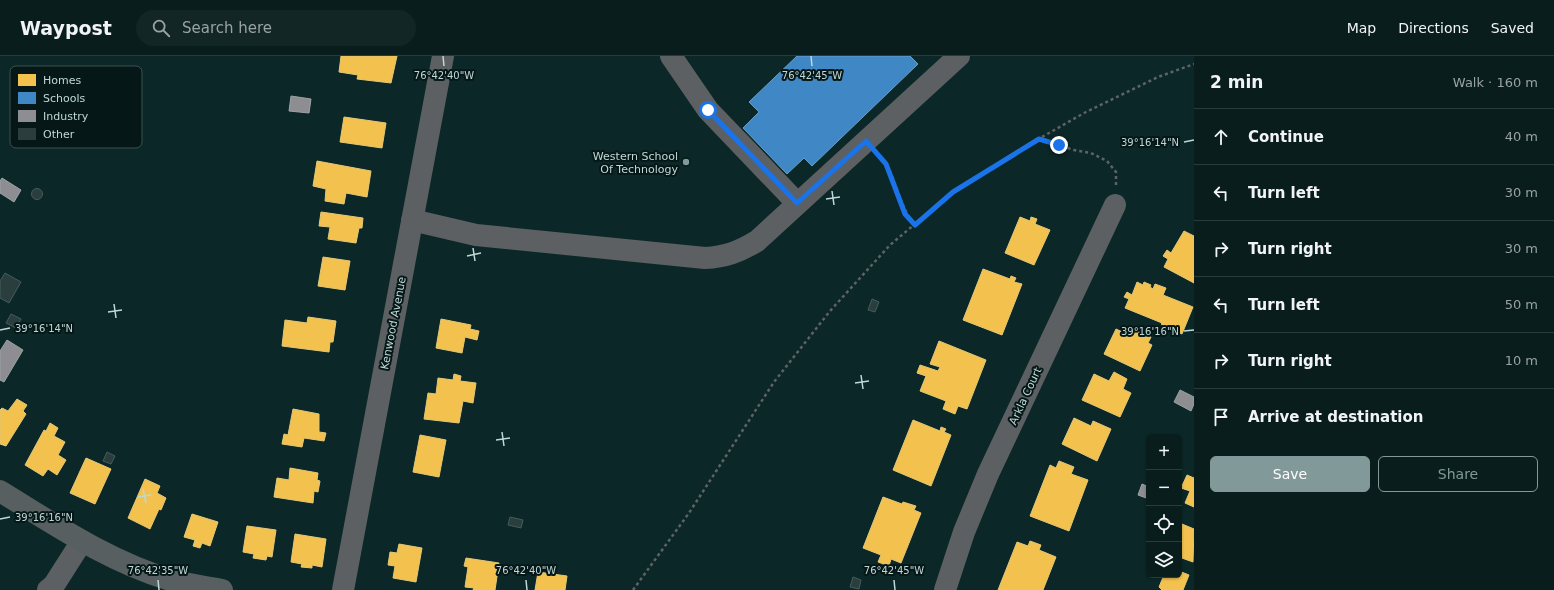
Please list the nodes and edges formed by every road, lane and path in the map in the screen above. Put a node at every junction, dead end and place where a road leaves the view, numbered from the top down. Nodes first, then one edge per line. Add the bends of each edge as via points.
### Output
1 (443, 56) edge
2 (671, 56) edge
3 (959, 56) edge
4 (1194, 64) edge
5 (1039, 139) junction
6 (866, 141) junction
7 (797, 203) junction
8 (1116, 205) joint
9 (412, 220) junction
10 (915, 225) junction
11 (0, 491) edge
12 (82, 541) junction
13 (48, 590) edge
14 (222, 590) edge
15 (343, 590) edge
16 (633, 590) edge
17 (945, 590) edge

1 - 9 street, Kenwood Avenue
2 - 7 street via 708,110
3 - 6 street
4 - 5 path via 1086,112
5 - 8 path via 1074,150 1091,152 1107,161 1116,172
5 - 10 path via 953,192
6 - 7 street
6 - 10 path via 886,164 905,214
7 - 9 street via 757,241 741,251 723,257 705,258 476,235
8 - 17 street, Arkla Court via 988,474 964,532
9 - 15 street, Kenwood Avenue
10 - 16 path via 890,245 830,311 774,382 689,513
11 - 12 main road
12 - 13 street via 54,585
12 - 14 main road via 135,567 175,581

